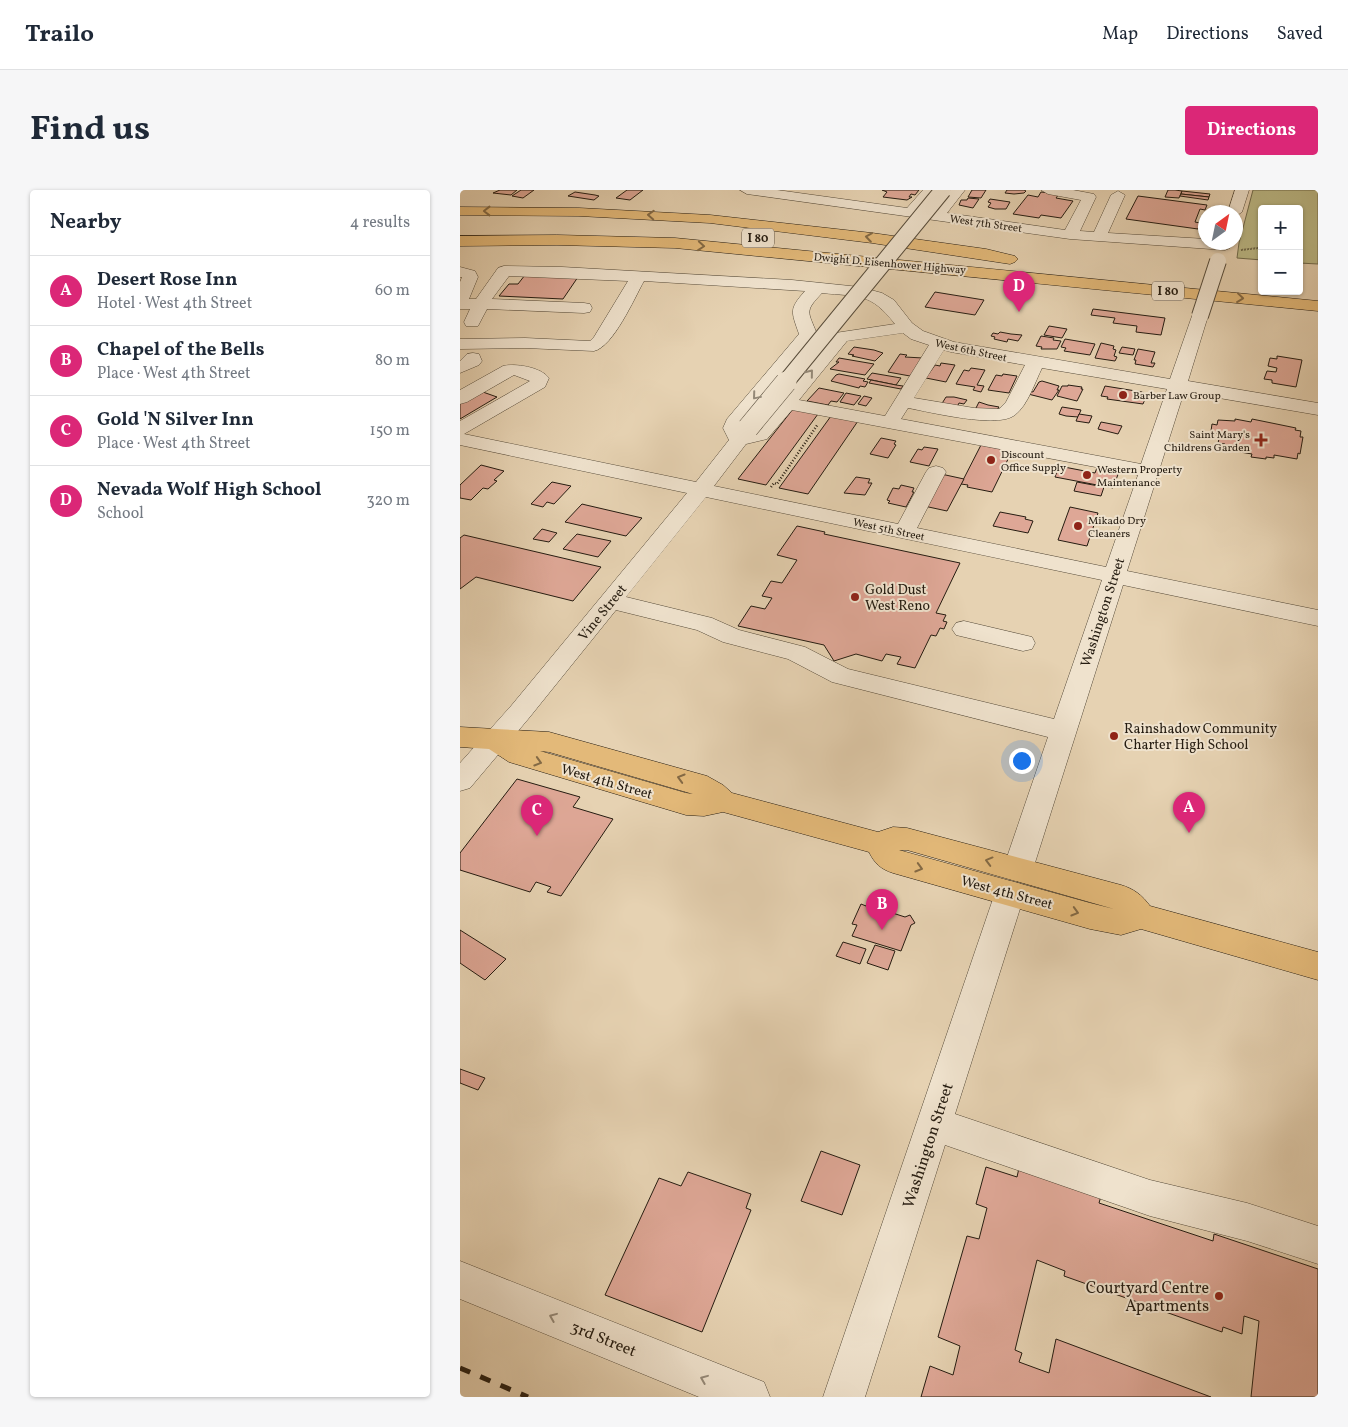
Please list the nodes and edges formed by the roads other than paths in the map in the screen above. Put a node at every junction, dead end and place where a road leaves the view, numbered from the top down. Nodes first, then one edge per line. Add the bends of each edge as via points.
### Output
1 (747, 190) edge
2 (863, 190) edge
3 (930, 190) edge
4 (944, 190) edge
5 (958, 190) edge
6 (1048, 190) edge
7 (1242, 190) edge
8 (1118, 195) dead end
9 (850, 204) junction
10 (1237, 205) edge
11 (460, 211) edge
12 (911, 213) junction
13 (936, 216) junction
14 (1140, 224) dead end
15 (460, 230) edge
16 (1070, 235) junction
17 (1100, 237) junction
18 (1136, 240) junction
19 (460, 241) edge
20 (1198, 244) edge
21 (1227, 250) edge
22 (529, 256) dead end
23 (570, 256) dead end
24 (497, 257) dead end
25 (462, 263) edge
26 (1054, 269) junction
27 (606, 274) junction
28 (639, 276) junction
29 (1017, 276) junction
30 (818, 287) junction
31 (1258, 288) edge
32 (1303, 292) edge
33 (1318, 293) edge
34 (460, 303) edge
35 (481, 304) junction
36 (551, 306) junction
37 (1318, 306) edge
38 (584, 308) junction
39 (472, 322) dead end
40 (906, 327) junction
41 (525, 343) junction
42 (460, 344) edge
43 (486, 344) junction
44 (939, 344) junction
45 (560, 345) junction
46 (1036, 362) junction
47 (464, 363) edge
48 (460, 384) edge
49 (1177, 385) junction
50 (460, 400) edge
51 (903, 401) junction
52 (786, 403) junction
53 (1318, 409) edge
54 (890, 423) junction
55 (462, 431) edge
56 (744, 434) junction
57 (1148, 471) junction
58 (936, 472) dead end
59 (699, 489) junction
60 (904, 532) junction
61 (1114, 576) junction
62 (611, 601) junction
63 (1318, 618) edge
64 (964, 628) dead end
65 (1023, 643) dead end
66 (1062, 732) junction
67 (460, 736) edge
68 (495, 740) junction
69 (460, 781) edge
70 (1014, 881) junction
71 (1318, 966) edge
72 (934, 1124) junction
73 (1318, 1245) edge
74 (460, 1280) edge
75 (749, 1397) edge
76 (844, 1397) edge

1 - 9 street, West 7th Street
2 - 9 street
3 - 12 street
4 - 56 street, Vine Street, bridge
5 - 13 street
6 - 16 street via 1089,197
7 - 10 street
8 - 17 street
9 - 12 street, West 7th Street
26 -> 11 main road via 986,254 710,219 587,212
12 - 13 street, West 7th Street
13 - 16 street, West 7th Street
14 - 18 street
15 - 26 main road, Dwight D. Eisenhower Highway / I 80 via 577,229 699,234
16 - 17 street, West 7th Street
17 - 18 street, West 7th Street
18 - 20 street, West 7th Street
19 -> 29 main road, Dwight D. Eisenhower Highway / I 80 via 675,243
21 - 49 street, Washington Street, bridge via 1218,261
22 - 24 main road
23 - 29 main road via 702,258 960,276
25 - 34 street via 470,277
26 - 31 main road, Dwight D. Eisenhower Highway / I 80
27 - 28 street, West 6th Street
27 - 35 street, West 6th Street via 504,271
27 - 38 street
28 - 30 street, West 6th Street
28 - 45 street via 598,344
29 -> 37 main road, Dwight D. Eisenhower Highway / I 80
30 - 40 street, West 6th Street via 876,296 893,308
30 -> 56 street via 801,306 808,334 734,423 734,434
32 - 33 main road
34 - 35 street
35 - 36 street
35 - 39 street
36 - 38 street
36 - 41 street
38 - 45 street
40 - 44 street, West 6th Street
52 -> 40 street via 841,337
41 - 43 street
41 - 45 street
41 - 48 street via 516,353
42 - 43 street
43 - 47 street via 480,353
44 - 46 street, West 6th Street
44 - 51 street
46 - 49 street, West 6th Street
46 - 51 street via 1010,409 1001,416
49 - 53 street, West 6th Street
49 - 57 street, Washington Street
50 - 55 street via 506,377 521,381 518,389 470,418
51 - 54 street
52 - 54 street
52 - 56 street via 760,435
54 - 57 street
55 - 59 street, West 5th Street
56 - 59 street, Vine Street
57 - 61 street, Washington Street
58 - 60 street
59 - 60 street, West 5th Street
59 - 62 street, Vine Street
60 - 61 street, West 5th Street
61 - 63 street, West 5th Street
61 - 66 street, Washington Street
62 - 66 street via 704,624 731,636 796,653 841,676
62 - 68 street, Vine Street
64 - 65 street
66 - 70 street, Washington Street
67 - 68 main road, West 4th Street
68 - 69 street, Vine Street
68 - 70 main road, West 4th Street via 518,755 686,804 723,801 880,844 885,855 893,861
70 - 71 main road, West 4th Street via 1121,897 1132,904 1140,916
70 - 72 street, Washington Street
72 - 73 street via 1157,1200 1239,1220
72 - 76 street, Washington Street
75 -> 74 street, 3rd Street

